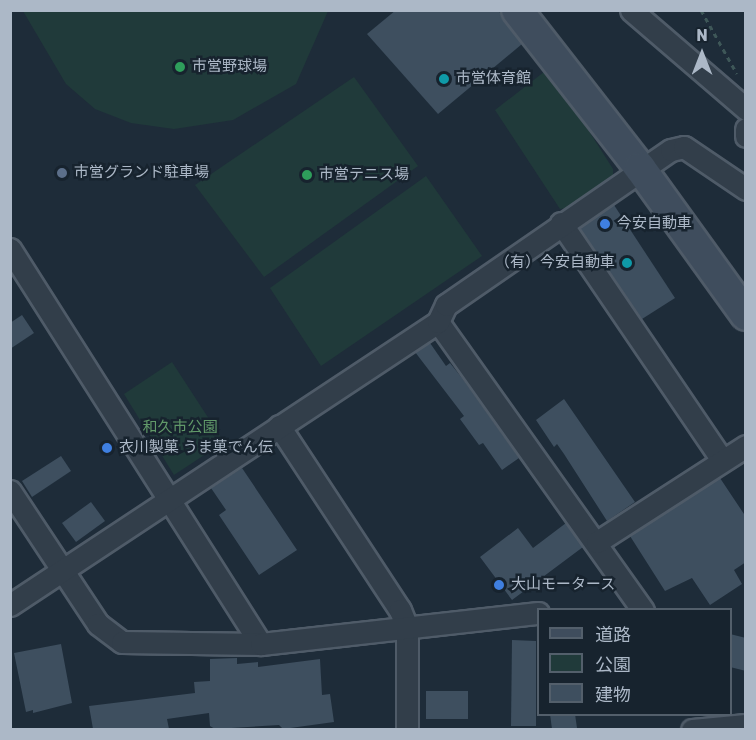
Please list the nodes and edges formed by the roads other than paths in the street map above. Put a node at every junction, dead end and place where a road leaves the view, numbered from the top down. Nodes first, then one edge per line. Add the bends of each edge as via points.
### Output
1 (517, 10) edge
2 (631, 10) edge
3 (742, 106) edge
4 (746, 129) edge
5 (746, 136) edge
6 (640, 168) junction
7 (746, 189) edge
8 (561, 223) junction
9 (10, 249) edge
10 (746, 315) edge
11 (438, 322) junction
12 (279, 426) junction
13 (746, 446) edge
14 (722, 460) junction
15 (10, 491) edge
16 (170, 497) junction
17 (597, 542) junction
18 (64, 569) junction
19 (10, 605) edge
20 (642, 608) edge
21 (537, 613) edge
22 (407, 627) junction
23 (261, 644) junction
24 (738, 719) edge
25 (407, 729) edge
26 (692, 729) edge

1 - 6 street
2 - 3 street
4 - 5 street
6 - 7 street via 684,147
6 - 8 street
6 - 10 street
8 - 11 street via 446,305
8 - 14 street
9 - 16 street
11 - 12 street
11 - 17 street
12 - 16 street
12 - 22 street via 400,610
13 - 14 street
14 - 17 street
15 - 18 street
16 - 18 street
16 - 23 street
17 - 20 street
18 - 19 street
18 - 23 street via 98,624 122,642
21 - 22 street
22 - 23 street
22 - 25 street
24 - 26 street

